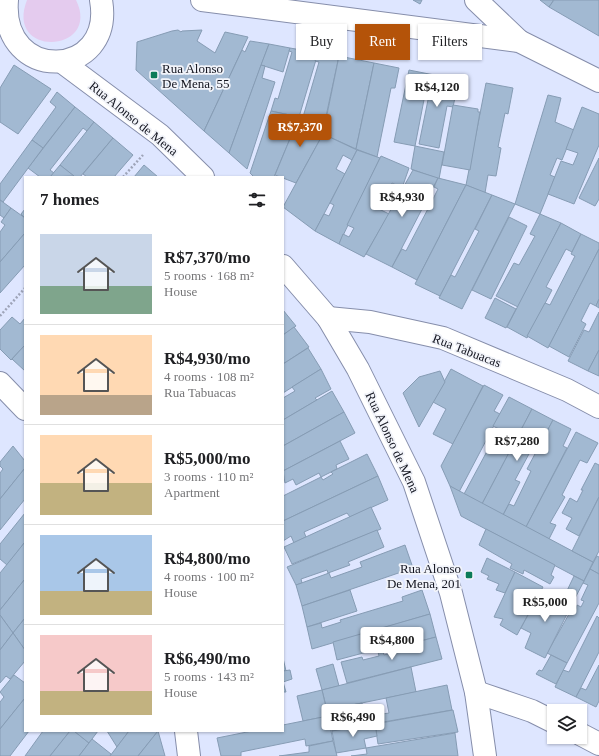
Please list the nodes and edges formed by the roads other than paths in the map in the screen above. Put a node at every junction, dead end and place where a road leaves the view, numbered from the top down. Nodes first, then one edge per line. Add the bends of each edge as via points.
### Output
1 (7, 0) edge
2 (101, 0) edge
3 (202, 0) edge
4 (476, 0) edge
5 (5, 30) edge
6 (519, 41) junction
7 (62, 62) junction
8 (599, 81) edge
9 (202, 176) edge
10 (284, 267) edge
11 (328, 318) junction
12 (0, 383) edge
13 (599, 407) edge
14 (24, 408) edge
15 (476, 692) junction
16 (547, 718) edge
17 (186, 732) edge
18 (587, 738) edge
19 (599, 744) edge
20 (189, 756) edge
21 (485, 756) edge

1 - 5 street
2 - 7 street via 104,13 96,39 82,54
3 - 6 street
4 - 6 street
5 - 7 street via 19,47 32,57 49,62
6 - 8 street
7 - 9 street, Rua Alonso de Mena via 160,135
10 - 11 street, Rua Alonso de Mena
11 - 13 street, Rua Tabuacas via 370,322 443,338 567,390
11 - 15 street, Rua Alonso de Mena via 358,369 414,482 451,593
12 - 14 street
15 - 16 street
15 - 21 street, Rua Alonso de Mena
17 - 20 street
18 - 19 street

